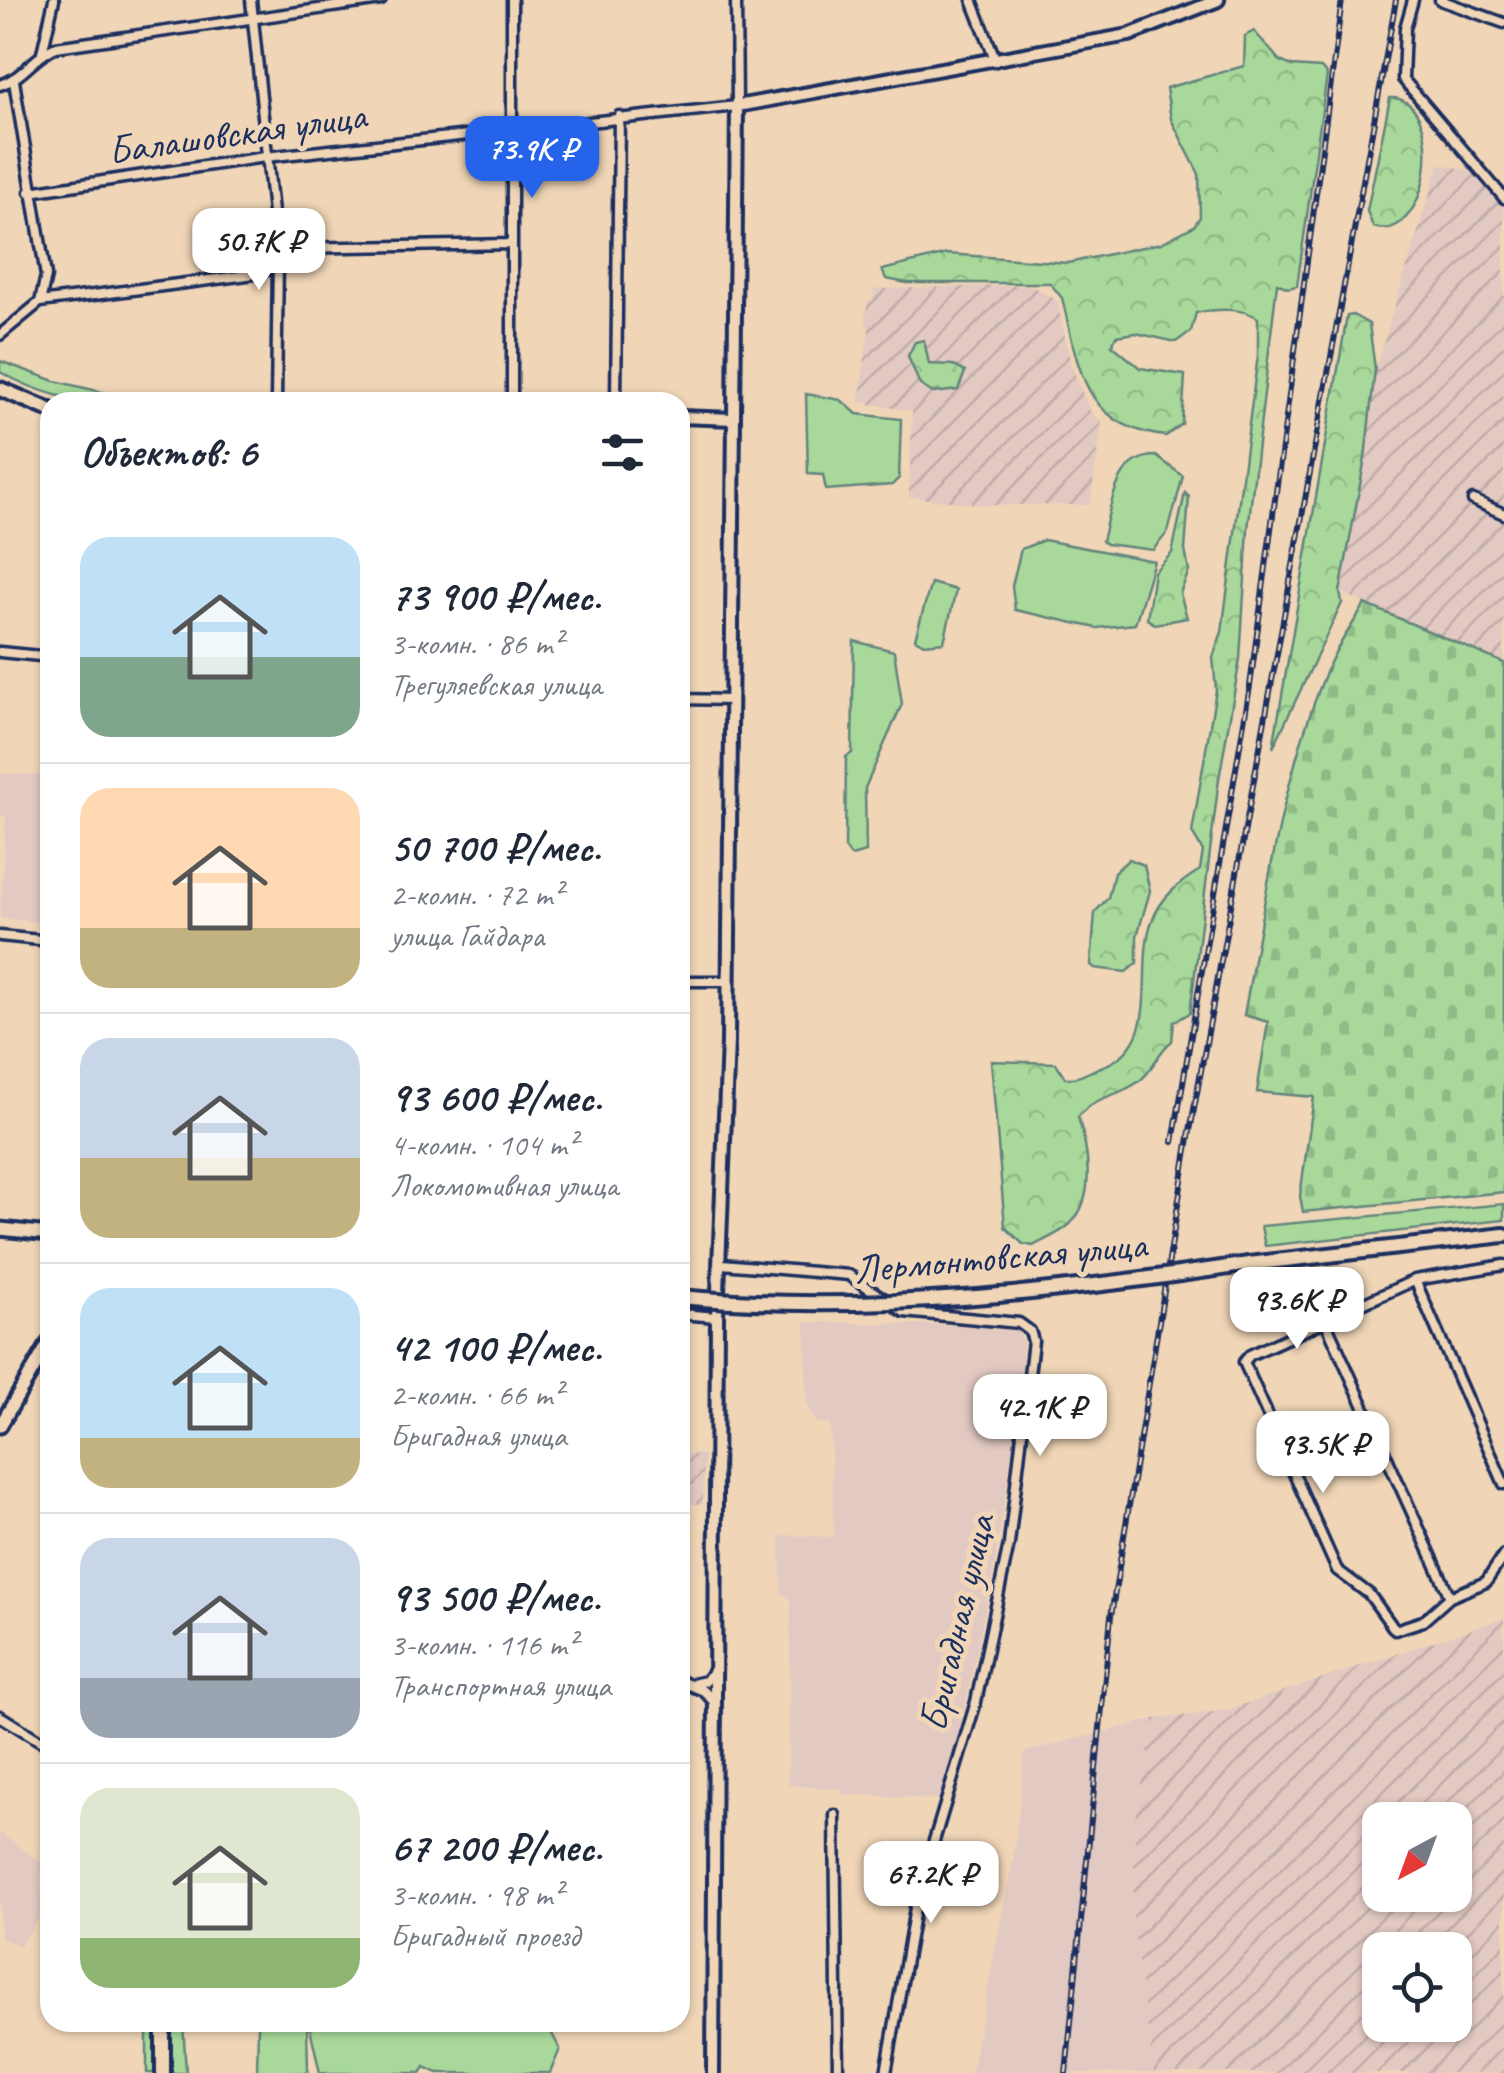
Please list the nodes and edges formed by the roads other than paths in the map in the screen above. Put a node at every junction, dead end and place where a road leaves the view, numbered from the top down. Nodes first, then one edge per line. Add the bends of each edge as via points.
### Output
1 (54, 0) edge
2 (251, 0) edge
3 (381, 0) edge
4 (512, 0) edge
5 (736, 0) edge
6 (972, 0) edge
7 (1218, 0) edge
8 (1413, 0) edge
9 (1440, 0) edge
10 (252, 20) junction
11 (1504, 23) edge
12 (42, 53) junction
13 (996, 60) junction
14 (14, 81) junction
15 (0, 85) edge
16 (737, 106) junction
17 (619, 116) junction
18 (513, 127) junction
19 (265, 156) junction
20 (30, 192) junction
21 (1504, 198) edge
22 (512, 244) junction
23 (278, 261) junction
24 (40, 302) junction
25 (0, 335) edge
26 (0, 389) edge
27 (276, 392) edge
28 (512, 392) edge
29 (616, 392) edge
30 (40, 406) edge
31 (690, 417) edge
32 (734, 419) junction
33 (1473, 500) dead end
34 (1504, 514) edge
35 (0, 652) edge
36 (40, 656) edge
37 (690, 698) edge
38 (730, 700) junction
39 (0, 936) edge
40 (40, 940) edge
41 (728, 980) junction
42 (690, 981) edge
43 (0, 1229) edge
44 (40, 1233) edge
45 (1504, 1235) edge
46 (722, 1264) junction
47 (1504, 1265) edge
48 (1415, 1280) junction
49 (690, 1298) edge
50 (690, 1315) edge
51 (716, 1317) junction
52 (1324, 1318) junction
53 (40, 1358) edge
54 (0, 1426) edge
55 (1504, 1484) edge
56 (1504, 1555) edge
57 (1450, 1597) junction
58 (716, 1667) junction
59 (692, 1684) joint
60 (716, 1705) junction
61 (0, 1716) edge
62 (40, 1740) edge
63 (835, 1815) dead end
64 (163, 2032) edge
65 (162, 2073) edge
66 (713, 2073) edge
67 (838, 2073) edge
68 (886, 2073) edge

1 - 12 street
2 - 10 street
3 - 10 street
4 - 18 street
5 - 16 street
6 - 13 street
7 - 13 street, Балашовская улица via 1129,35
8 - 21 street via 1403,79
9 - 11 street
10 - 12 street via 155,30
10 - 19 street
12 - 14 street
13 - 16 street, Балашовская улица
14 - 15 street
14 - 20 street
16 - 17 street, Балашовская улица
16 - 32 street
17 - 18 street, Балашовская улица
17 - 29 street
18 - 19 street, Балашовская улица
18 - 22 street
19 - 20 street, Балашовская улица
19 - 23 street
20 - 24 street via 46,276
22 - 23 street via 292,248
22 - 28 street
23 - 24 street via 255,274
23 - 27 street
24 - 25 street
26 - 30 main road
31 - 32 street
32 - 38 street
33 - 34 street
35 - 36 street
37 - 38 street
38 - 41 street
39 - 40 street
41 - 42 street
41 - 46 street
43 - 44 main road
45 - 49 main road, Лермонтовская улица, bridge via 873,1302
46 - 51 street
46 - 68 street, Бригадная улица via 849,1275 892,1308 1019,1323 1034,1341 1009,1544 976,1702 918,1897
47 - 48 street
48 - 52 street
48 - 55 street
50 - 51 street
51 - 58 street
52 - 57 street
52 - 57 street via 1244,1362 1337,1570 1369,1594 1395,1630 1423,1620
53 - 54 main road
56 - 57 street via 1486,1582
58 - 59 street via 706,1681
58 - 60 street
59 - 60 street
60 - 66 street
61 - 62 street
63 - 67 street
64 - 65 main road

